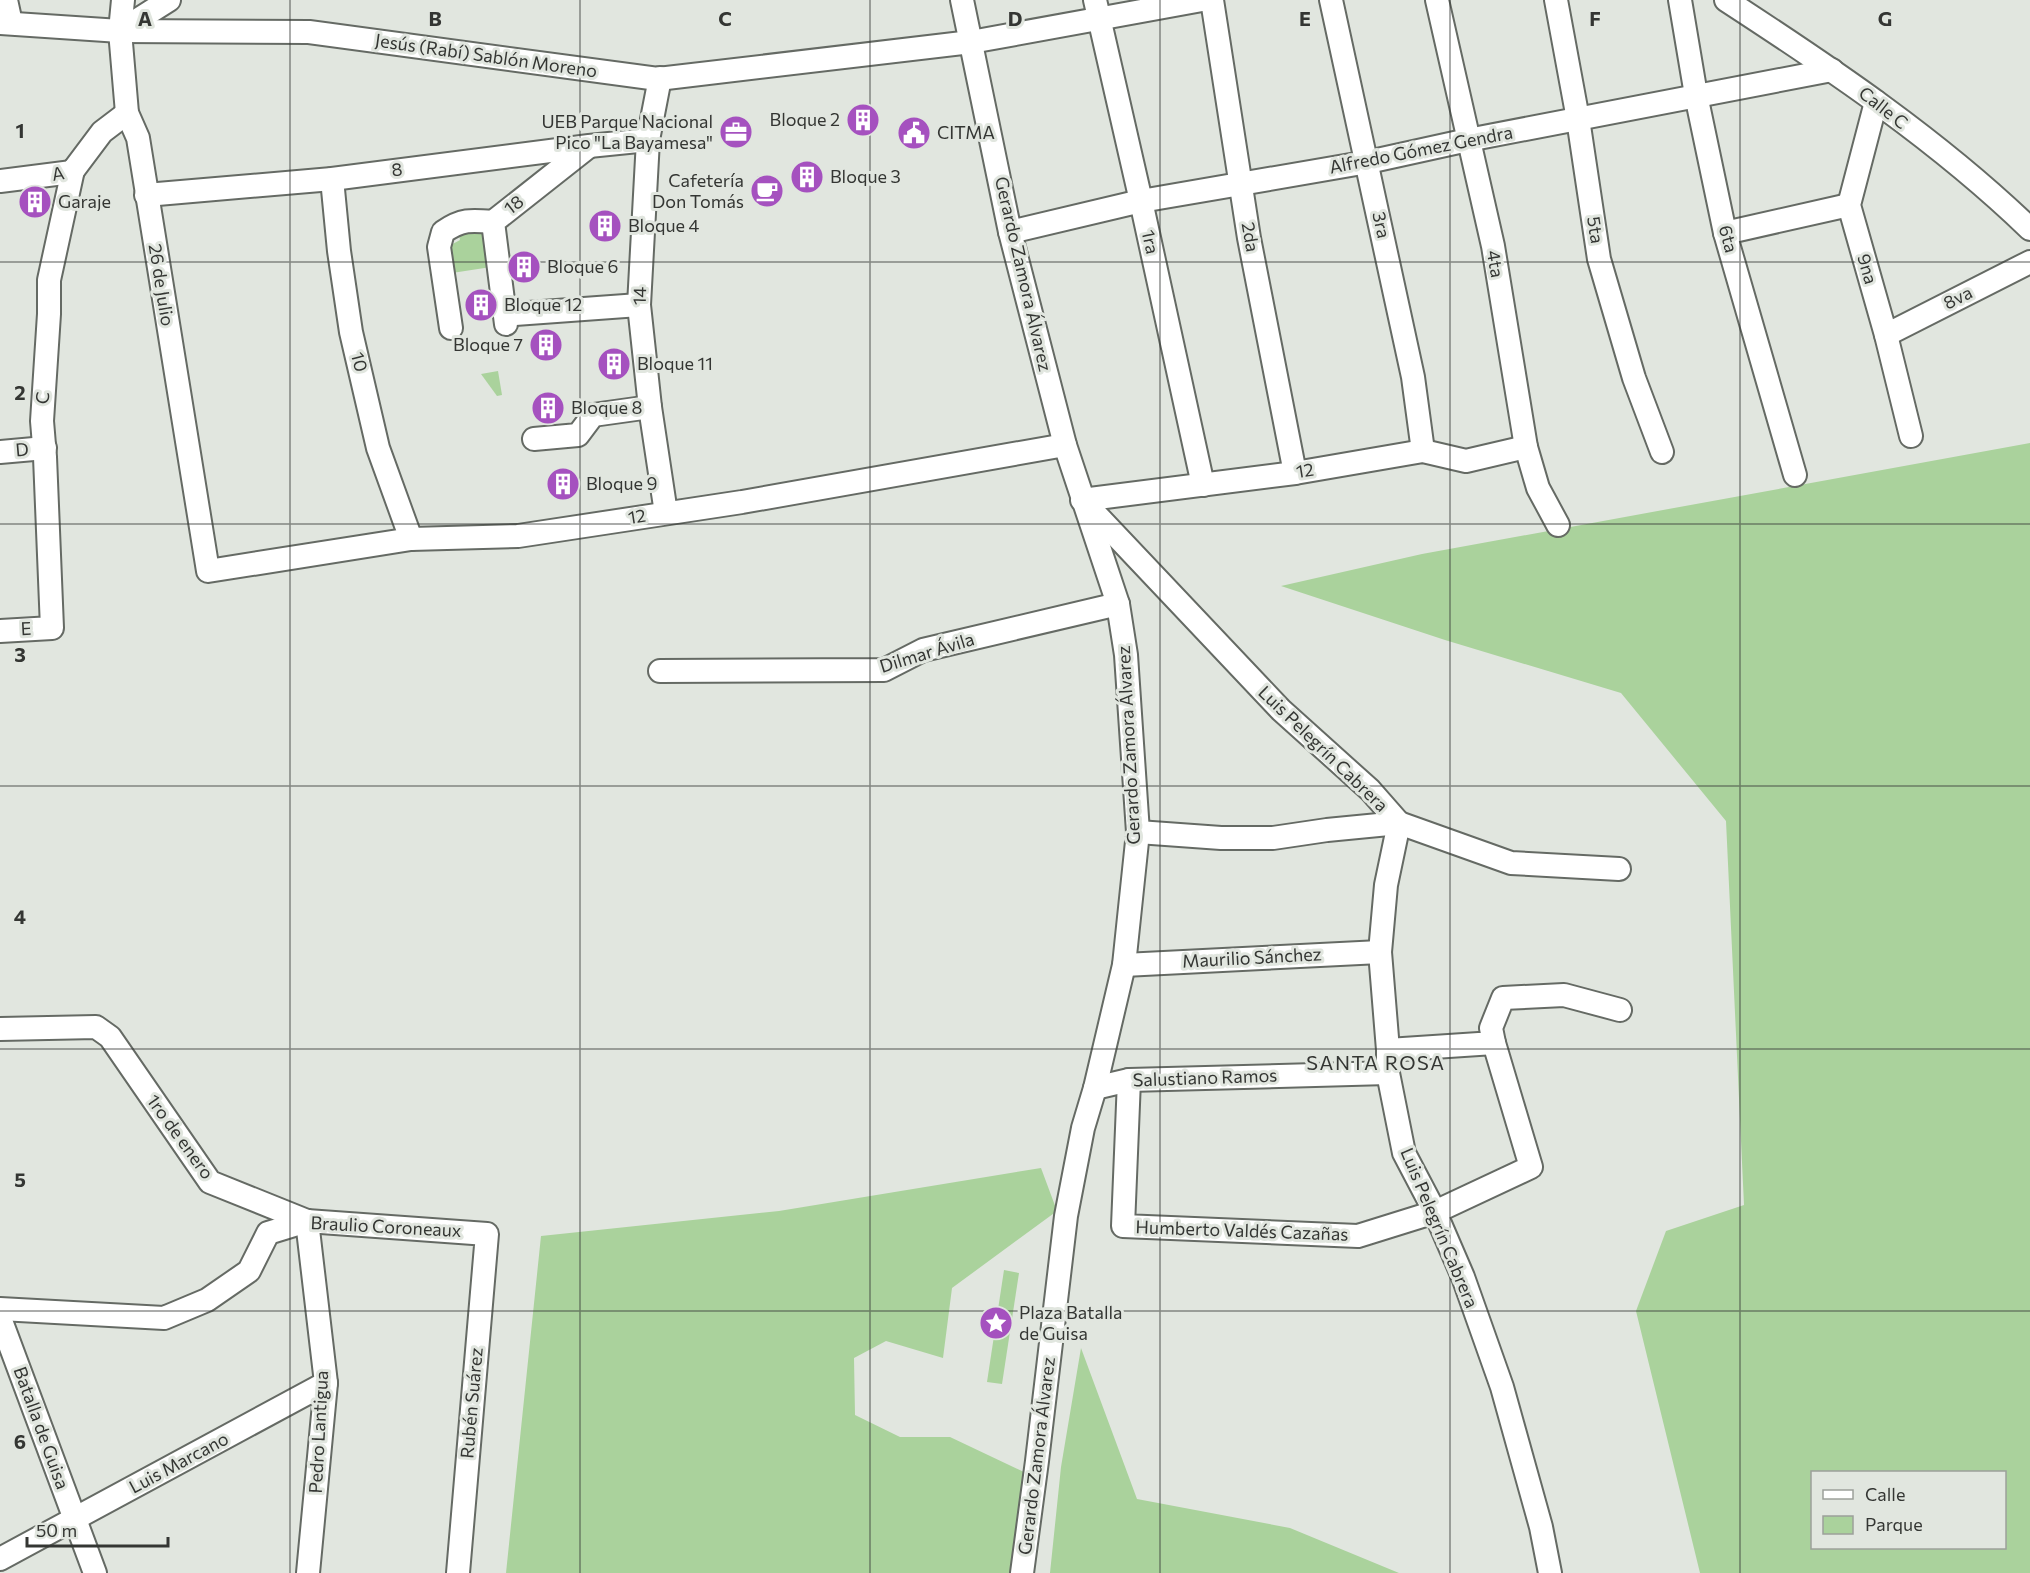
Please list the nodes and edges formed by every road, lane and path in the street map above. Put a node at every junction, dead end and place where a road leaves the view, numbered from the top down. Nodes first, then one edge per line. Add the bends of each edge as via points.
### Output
1 (6, 0) edge
2 (123, 0) edge
3 (169, 0) edge
4 (962, 0) edge
5 (1202, 0) edge
6 (1212, 0) edge
7 (1331, 0) edge
8 (1437, 0) edge
9 (1556, 0) edge
10 (1680, 0) edge
11 (1726, 0) edge
12 (1098, 10) edge
13 (6, 23) edge
14 (120, 31) junction
15 (971, 42) junction
16 (1832, 70) junction
17 (660, 78) junction
18 (1695, 95) junction
19 (1876, 102) junction
20 (127, 114) junction
21 (1578, 119) junction
22 (648, 140) junction
23 (1468, 140) junction
24 (589, 146) junction
25 (1368, 162) junction
26 (73, 170) junction
27 (332, 179) junction
28 (0, 181) edge
29 (1242, 183) junction
30 (146, 195) junction
31 (1141, 201) junction
32 (1849, 205) junction
33 (493, 222) junction
34 (2030, 229) edge
35 (1010, 232) junction
36 (1725, 233) junction
37 (2030, 262) edge
38 (639, 305) junction
39 (451, 328) dead end
40 (1886, 335) junction
41 (650, 407) junction
42 (1911, 436) dead end
43 (534, 439) dead end
44 (1065, 445) junction
45 (1526, 447) junction
46 (45, 448) junction
47 (1423, 451) junction
48 (0, 452) edge
49 (1662, 452) dead end
50 (1294, 473) junction
51 (1795, 474) dead end
52 (1203, 485) junction
53 (1082, 500) junction
54 (666, 513) junction
55 (1558, 525) dead end
56 (411, 539) junction
57 (208, 571) joint
58 (1118, 604) junction
59 (52, 628) joint
60 (0, 631) edge
61 (660, 671) dead end
62 (1399, 823) junction
63 (1138, 832) junction
64 (1619, 869) dead end
65 (1380, 952) junction
66 (1124, 965) junction
67 (1620, 1010) dead end
68 (0, 1029) edge
69 (1494, 1043) junction
70 (1388, 1050) junction
71 (1388, 1073) junction
72 (1129, 1080) junction
73 (1095, 1088) junction
74 (1435, 1212) junction
75 (307, 1221) junction
76 (487, 1234) joint
77 (0, 1309) edge
78 (0, 1318) edge
79 (326, 1383) junction
80 (75, 1519) junction
81 (0, 1559) edge
82 (95, 1573) edge
83 (308, 1573) edge
84 (458, 1573) edge
85 (1022, 1573) edge
86 (1550, 1573) edge

1 - 13 street
2 - 14 street, 26 de Julio
3 - 14 street
4 - 15 street, Gerardo Zamora Álvarez
5 - 12 street, Jesús (Rabí) Sablón Moreno
6 - 29 street, 2da
7 - 25 street, 3ra
8 - 23 street, 4ta
9 - 21 street, 5ta
10 - 18 street, 6ta
11 - 16 street, Calle C
12 - 15 street, Jesús (Rabí) Sablón Moreno
12 - 31 street, 1ra
13 - 14 street, Jesús (Rabí) Sablón Moreno
14 - 17 street, Jesús (Rabí) Sablón Moreno via 309,32
14 - 20 street, 26 de Julio
15 - 17 street, Jesús (Rabí) Sablón Moreno
15 - 35 street, Gerardo Zamora Álvarez
16 - 18 street, Alfredo Gómez Gendra
16 - 19 street, Calle C
17 - 22 street, 14
18 - 21 street, Alfredo Gómez Gendra
18 - 36 street, 6ta
19 - 32 street
19 - 34 street, Calle C via 1994,195
20 - 26 street, A via 102,132
20 - 30 street, 26 de Julio via 138,138
21 - 23 street, Alfredo Gómez Gendra
21 - 49 street, 5ta via 1599,259 1634,378
22 - 24 street, 8
22 - 38 street, 14
23 - 25 street, Alfredo Gómez Gendra
23 - 45 street, 4ta via 1492,246
24 - 27 street, 8
24 - 33 street, 18
25 - 29 street, Alfredo Gómez Gendra
25 - 47 street, 3ra via 1413,377
26 - 28 street, A
26 - 46 street, C via 48,280 42,421
27 - 30 street, 8
27 - 56 street, 10 via 351,332 378,448
29 - 31 street, Alfredo Gómez Gendra
29 - 50 street, 2da
30 - 57 street, 26 de Julio
31 - 35 street, Alfredo Gómez Gendra
31 - 52 street, 1ra
32 - 36 street
32 - 40 street, 9na
33 - 38 street, 18 via 511,319
33 - 39 street via 470,219 443,232 439,247
35 - 44 street, Gerardo Zamora Álvarez
36 - 51 street, 6ta
37 - 40 street, 8va
38 - 41 street, 14
40 - 42 street, 9na
41 - 43 street via 593,415 578,435
41 - 54 street, 14
44 - 53 street, Gerardo Zamora Álvarez
44 - 54 street, 12
45 - 47 street, 12 via 1466,461
45 - 55 street, 4ta via 1538,488
46 - 48 street, D
46 - 59 street, C
47 - 50 street, 12
50 - 52 street, 12
52 - 53 street, 12
53 - 58 street, Gerardo Zamora Álvarez
53 - 62 street, Luis Pelegrín Cabrera via 1281,710 1370,790
54 - 56 street, 12 via 518,536
56 - 57 street, 12
58 - 61 street, Dilmar Ávila via 923,650 884,670
58 - 63 street, Gerardo Zamora Álvarez via 1126,655
59 - 60 street, E
62 - 63 street via 1273,838
62 - 64 street via 1511,863
62 - 65 street, Luis Pelegrín Cabrera via 1386,885
63 - 66 street, Gerardo Zamora Álvarez
65 - 66 street, Maurilio Sánchez
65 - 70 street, Luis Pelegrín Cabrera
66 - 73 street, Gerardo Zamora Álvarez
67 - 69 street via 1564,995 1503,998 1491,1028
68 - 75 street, 1ro de enero via 96,1027 110,1037 210,1182
69 - 70 street
69 - 74 street, Humberto Valdés Cazañas via 1531,1167
70 - 71 street, Luis Pelegrín Cabrera
71 - 72 street, Salustiano Ramos
71 - 74 street, Luis Pelegrín Cabrera via 1404,1154
72 - 73 street, Salustiano Ramos
72 - 74 street, Humberto Valdés Cazañas via 1123,1226 1358,1236
73 - 85 street, Gerardo Zamora Álvarez via 1066,1216
74 - 86 street, Luis Pelegrín Cabrera via 1502,1387
75 - 76 street, Braulio Coroneaux
75 - 77 street, Braulio Coroneaux via 268,1233 249,1271 207,1300 164,1318
75 - 79 street, Pedro Lantigua
76 - 84 street, Rubén Suárez
78 - 80 street, Batalla de Guisa
79 - 80 street, Luis Marcano
79 - 83 street, Pedro Lantigua
80 - 81 street, Luis Marcano
80 - 82 street, Batalla de Guisa

